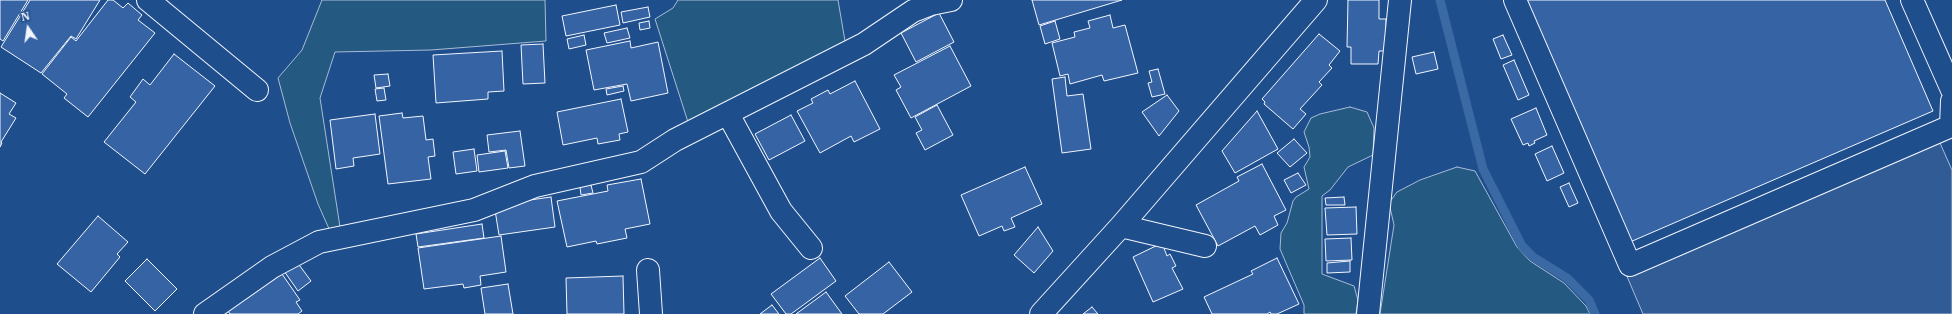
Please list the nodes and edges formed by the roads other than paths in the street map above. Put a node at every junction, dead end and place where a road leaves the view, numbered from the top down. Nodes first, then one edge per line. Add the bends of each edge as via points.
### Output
1 (148, 0) edge
2 (950, 0) edge
3 (1316, 0) edge
4 (1400, 0) edge
5 (1515, 0) edge
6 (1912, 0) edge
7 (257, 90) dead end
8 (1952, 90) edge
9 (1952, 101) edge
10 (728, 114) junction
11 (1121, 226) junction
12 (1205, 246) dead end
13 (811, 248) dead end
14 (648, 270) dead end
15 (205, 314) edge
16 (651, 314) edge
17 (1042, 314) edge
18 (1368, 314) edge

1 - 7 street
2 - 10 street via 913,11 864,44
3 - 11 street
4 - 18 street
5 - 9 street via 1630,265 1951,126
6 - 8 street
10 - 13 street via 781,211
10 - 15 street via 675,140 641,162 535,186 474,210 319,242 272,267
11 - 12 street
11 - 17 street
14 - 16 street

